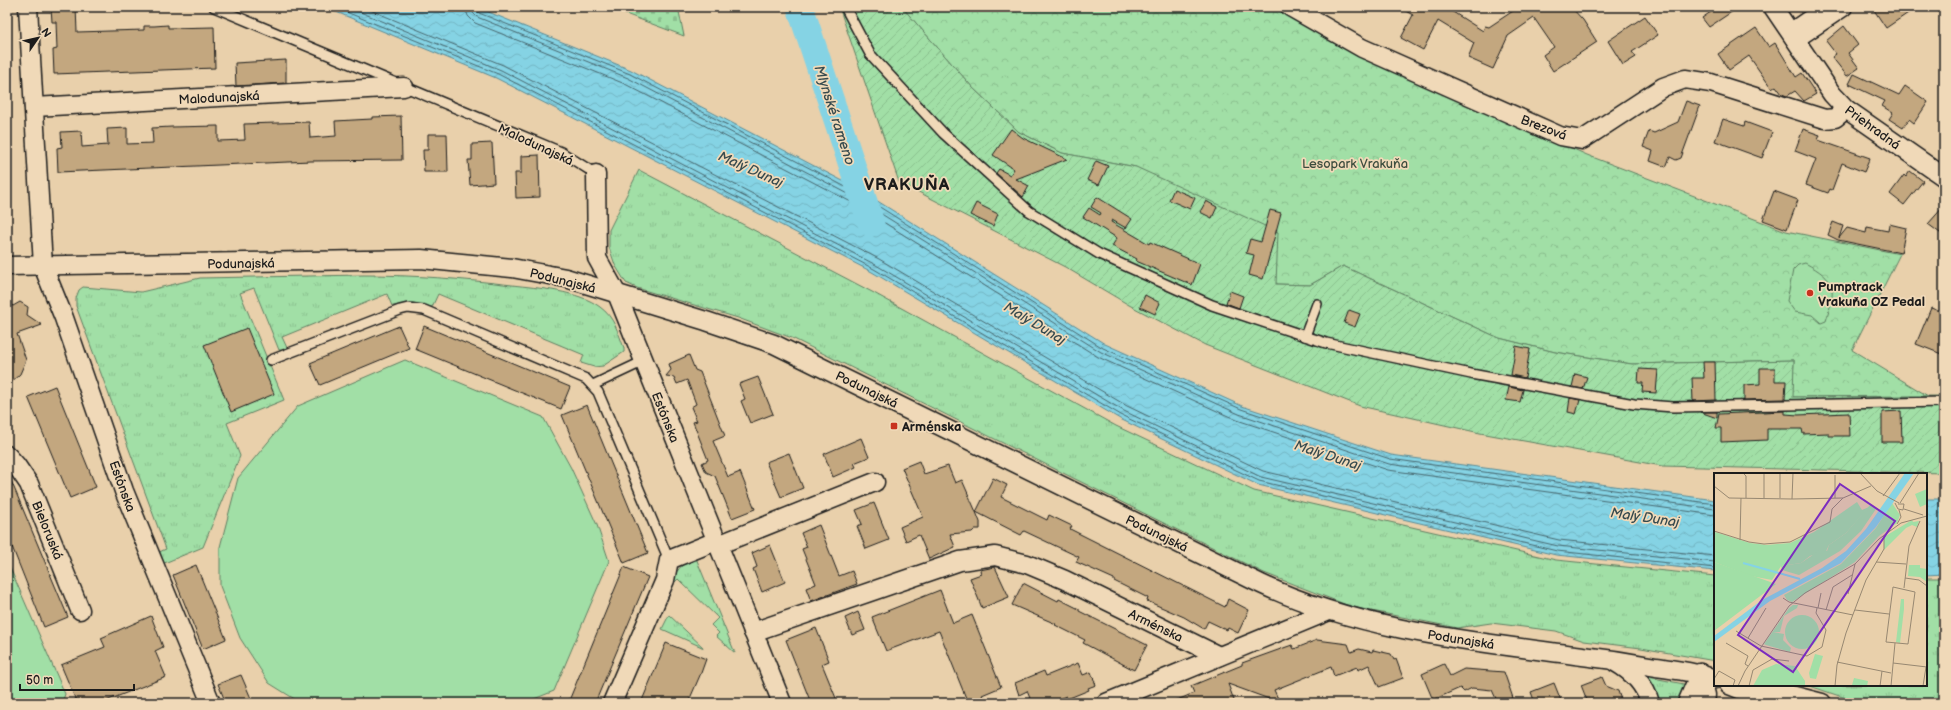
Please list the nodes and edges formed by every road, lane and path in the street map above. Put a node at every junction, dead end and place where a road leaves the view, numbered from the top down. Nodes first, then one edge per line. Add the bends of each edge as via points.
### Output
1 (28, 7) edge
2 (214, 7) edge
3 (845, 7) edge
4 (1290, 7) edge
5 (1773, 7) edge
6 (1820, 7) edge
7 (1843, 7) edge
8 (1791, 34) junction
9 (404, 87) junction
10 (34, 107) junction
11 (1846, 110) junction
12 (596, 174) joint
13 (1944, 178) edge
14 (7, 266) edge
15 (44, 266) junction
16 (617, 294) junction
17 (1317, 304) dead end
18 (1306, 336) junction
19 (271, 360) dead end
20 (644, 361) junction
21 (593, 385) junction
22 (1944, 402) edge
23 (7, 455) edge
24 (875, 482) dead end
25 (717, 543) junction
26 (670, 560) junction
27 (80, 610) dead end
28 (1329, 611) junction
29 (753, 632) junction
30 (1219, 656) junction
31 (1610, 659) junction
32 (1710, 677) edge
33 (1732, 686) edge
34 (1757, 686) edge
35 (1773, 702) edge
36 (211, 703) edge
37 (612, 703) edge
38 (782, 703) edge
39 (1106, 703) edge
40 (1650, 703) edge
41 (1687, 703) edge
42 (1705, 703) edge
43 (1746, 703) edge
44 (1822, 703) edge

1 - 10 street
2 - 9 lane, Malodunajská
3 - 18 lane via 870,54 943,133 1029,211 1099,254 1212,304
4 - 11 street, Brezová via 1362,48 1560,136 1582,140 1663,87 1685,79 1711,83 1825,119 1835,118
5 - 8 street, Priehradná
6 - 8 lane
7 - 8 street
8 - 11 street, Priehradná
9 - 10 street, Malodunajská
9 - 12 lane, Malodunajská via 561,152
10 - 15 street
11 - 13 street, Priehradná
12 - 16 street, Malodunajská via 597,258
14 - 15 street, Podunajská
15 - 16 street, Podunajská via 421,259 519,269 566,278
15 - 36 street, Estónska via 124,491
16 - 20 street, Estónska
16 - 28 street, Podunajská via 774,344 1254,581
17 - 18 lane
18 - 22 lane via 1471,374 1634,404 1673,407
19 - 21 lane via 400,310 416,308 578,376
20 - 21 lane
20 - 25 street, Estónska
21 - 26 lane
23 - 27 street, Bieloruská via 29,484
24 - 25 street
25 - 26 street
25 - 29 street, Estónska
26 - 37 street via 665,580
28 - 30 street
28 - 31 street, Podunajská via 1420,632
29 - 30 street, Arménska via 947,565 973,558 995,556 1027,564 1065,580
29 - 38 street, Estónska
30 - 39 street
31 - 32 street, Podunajská
31 - 40 street via 1635,676
32 - 41 street
32 - 42 street
33 - 35 street
34 - 44 street
35 - 43 street

